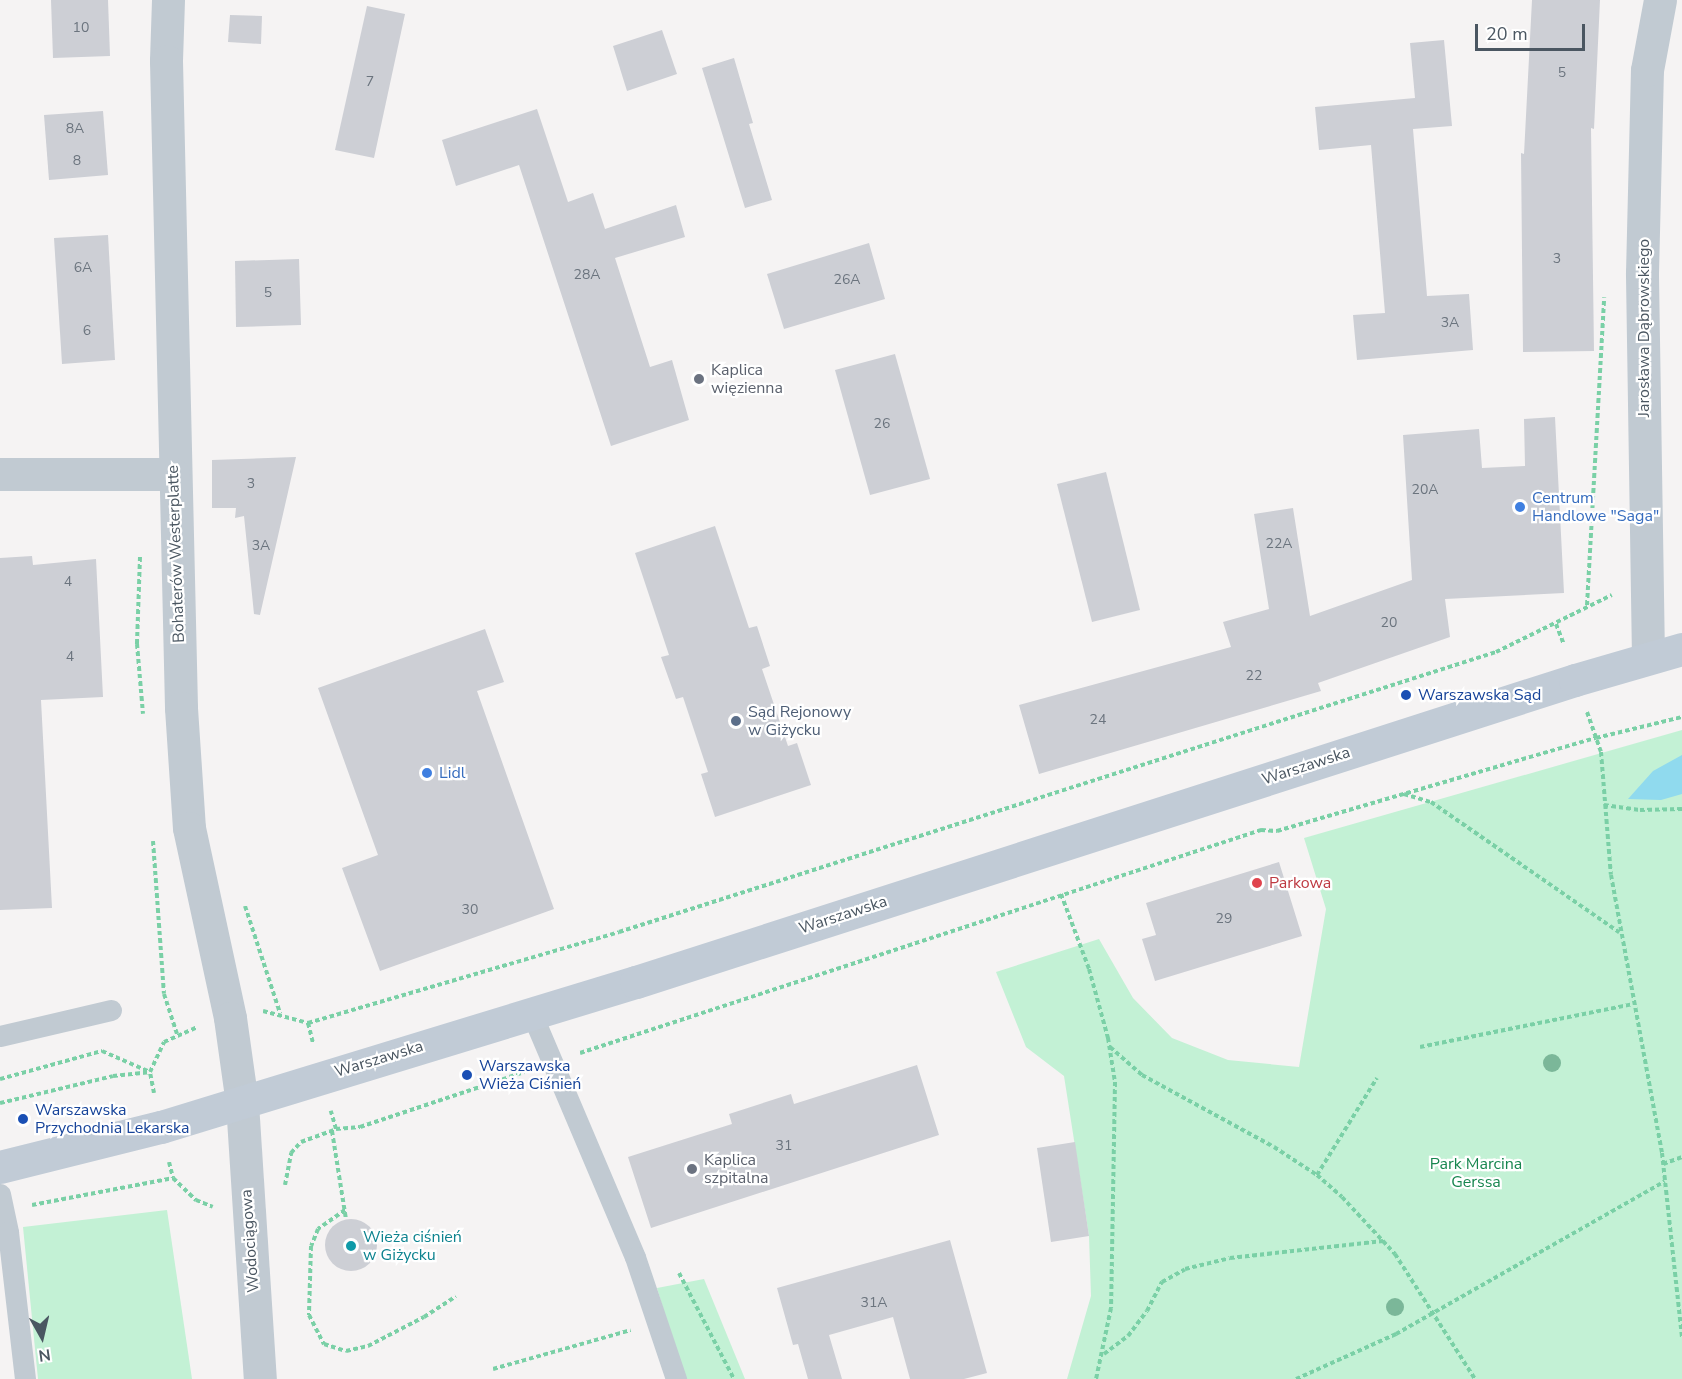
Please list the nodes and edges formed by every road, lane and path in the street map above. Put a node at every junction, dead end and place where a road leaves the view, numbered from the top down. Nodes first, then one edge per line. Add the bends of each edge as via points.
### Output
1 (168, 0) edge
2 (1660, 0) edge
3 (0, 474) edge
4 (173, 474) junction
5 (1647, 581) junction
6 (1682, 649) edge
7 (1648, 658) junction
8 (1575, 680) junction
9 (1682, 717) edge
10 (1596, 738) junction
11 (1404, 794) junction
12 (1604, 805) junction
13 (1682, 808) edge
14 (1060, 894) junction
15 (244, 904) dead end
16 (1620, 932) junction
17 (1633, 1004) junction
18 (111, 1011) dead end
19 (531, 1012) junction
20 (280, 1013) junction
21 (230, 1018) junction
22 (0, 1036) edge
23 (1110, 1047) junction
24 (1420, 1047) dead end
25 (551, 1063) junction
26 (150, 1072) junction
27 (1377, 1078) dead end
28 (0, 1079) edge
29 (242, 1102) junction
30 (0, 1103) edge
31 (1682, 1157) edge
32 (1663, 1164) junction
33 (0, 1167) edge
34 (1317, 1175) junction
35 (173, 1178) dead end
36 (1665, 1181) junction
37 (2, 1202) edge
38 (345, 1210) junction
39 (346, 1219) dead end
40 (1384, 1240) junction
41 (679, 1273) dead end
42 (456, 1296) dead end
43 (1434, 1313) junction
44 (657, 1323) junction
45 (1682, 1337) edge
46 (1104, 1354) junction
47 (493, 1370) dead end
48 (25, 1379) edge
49 (260, 1379) edge
50 (676, 1379) edge
51 (734, 1379) edge
52 (1096, 1379) edge
53 (1296, 1379) edge
54 (1475, 1379) edge

1 - 4 street, Bohaterów Westerplatte
2 - 5 street, Jarosława Dąbrowskiego via 1647,70 1642,273
3 - 4 street
4 - 21 street, Bohaterów Westerplatte via 189,828
5 - 7 street, Jarosława Dąbrowskiego
5 - 20 path via 1587,605 1496,652 1009,810 619,932 308,1023
6 - 7 street, Warszawska
7 - 8 street, Warszawska
8 - 10 path
8 - 19 street, Warszawska via 636,982
9 - 10 path
10 - 11 path
10 - 12 path via 1601,752
11 - 14 path via 1277,831 1261,830
11 - 16 path via 1431,802
12 - 13 path via 1640,810
12 - 16 path
14 - 23 path via 1089,969
14 - 25 path
15 - 20 path
16 - 17 path
17 - 24 path
17 - 32 path
18 - 22 lane
19 - 25 lane
19 - 29 street, Warszawska
20 - 21 path via 261,1011
21 - 26 path via 193,1028 164,1042
21 - 29 street, Bohaterów Westerplatte
23 - 34 path via 1142,1075
23 - 46 path via 1115,1082 1116,1209 1112,1308
25 - 38 path via 360,1127 334,1130
25 - 44 lane via 634,1257
26 - 28 path via 102,1051
26 - 30 path via 113,1076
27 - 34 path
29 - 33 street, Warszawska via 161,1127
29 - 49 street, Wodociągowa
31 - 32 path
32 - 36 path
34 - 40 path
35 - 37 path
36 - 43 path
36 - 45 path
37 - 48 lane
38 - 39 path
38 - 42 path via 318,1229 311,1246 309,1315 324,1344 346,1351 368,1346 400,1332
40 - 43 path
40 - 46 path via 1230,1258 1185,1269 1162,1282 1128,1336
41 - 51 path
43 - 53 path
43 - 54 path
44 - 47 path
44 - 50 lane
46 - 52 path

